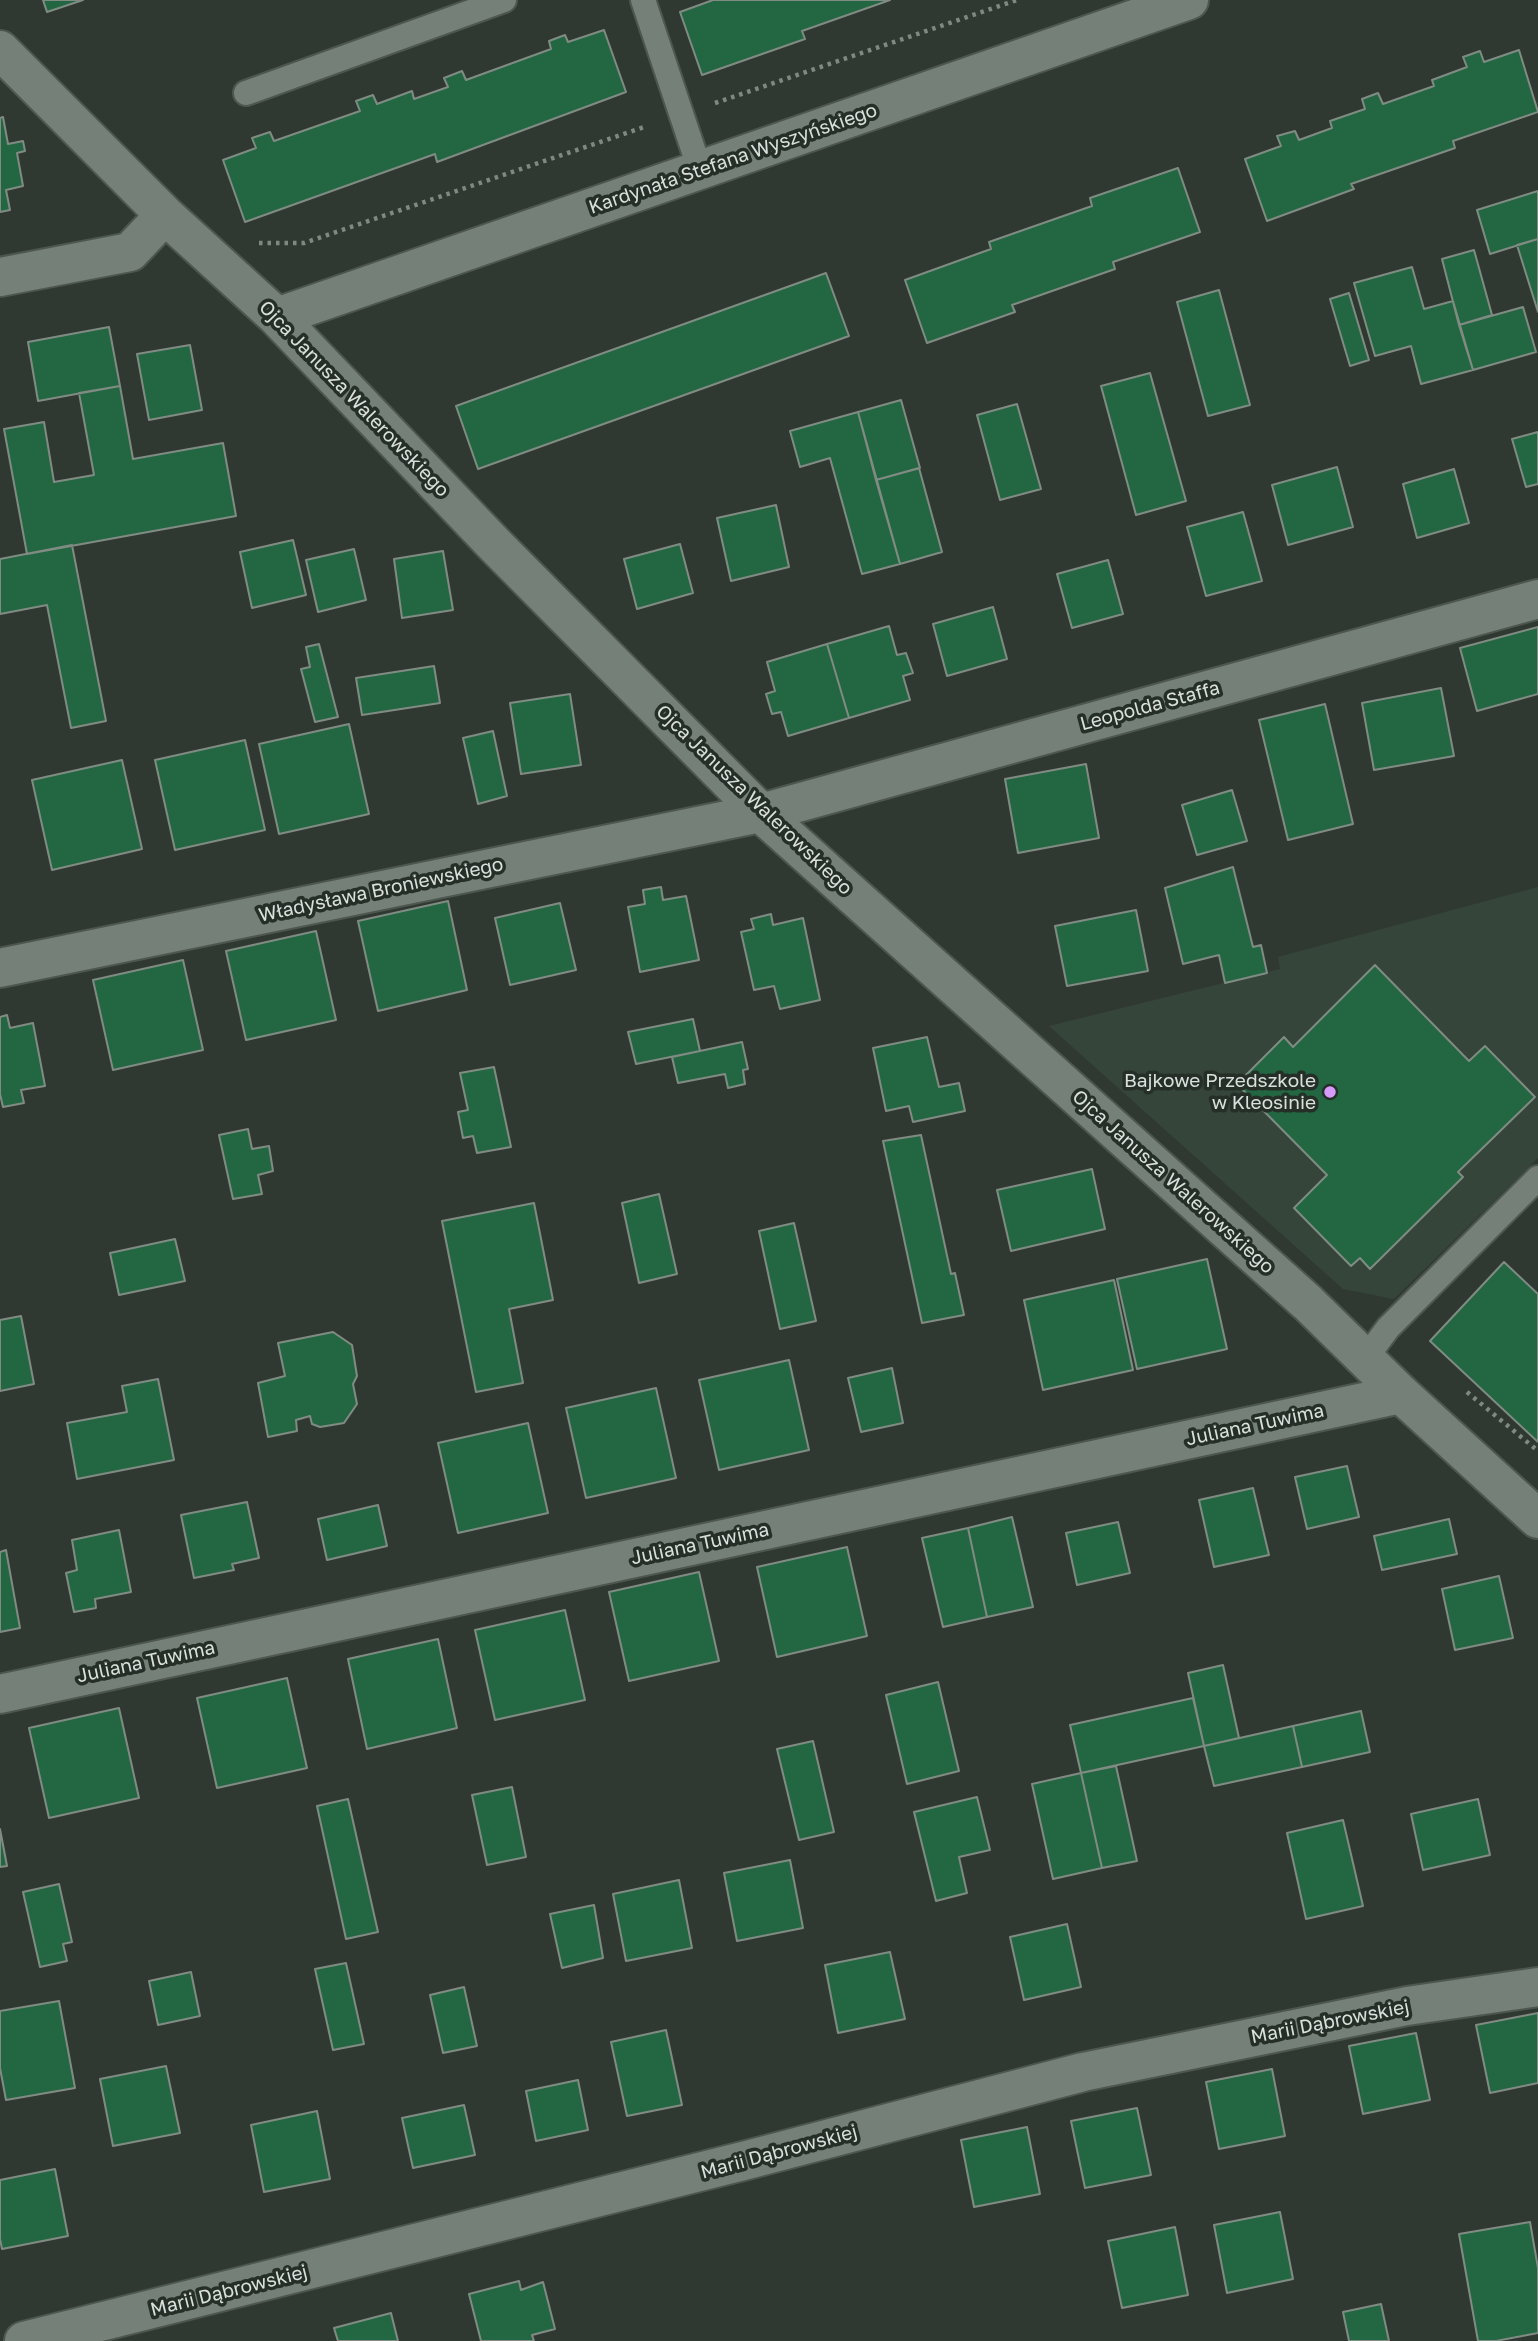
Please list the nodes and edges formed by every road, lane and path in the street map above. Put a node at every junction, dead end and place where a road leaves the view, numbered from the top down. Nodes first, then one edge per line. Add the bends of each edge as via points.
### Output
1 (504, 0) edge
2 (643, 0) edge
3 (1017, 0) edge
4 (1189, 0) edge
5 (0, 50) edge
6 (246, 93) dead end
7 (681, 115) junction
8 (700, 170) junction
9 (165, 215) junction
10 (221, 264) junction
11 (0, 277) edge
12 (277, 317) junction
13 (1538, 599) edge
14 (761, 813) junction
15 (0, 968) edge
16 (1538, 1178) edge
17 (1365, 1359) junction
18 (1401, 1394) junction
19 (1538, 1519) edge
20 (0, 1694) edge
21 (1538, 1987) edge
22 (24, 2341) edge

1 - 6 lane
2 - 7 lane
3 - 7 path
4 - 8 street, Kardynała Stefana Wyszyńskiego
5 - 9 street, Ojca Janusza Walerowskiego
7 - 8 lane
7 - 10 path via 304,243 262,241
8 - 12 street, Kardynała Stefana Wyszyńskiego
9 - 10 street, Ojca Janusza Walerowskiego
9 - 11 street via 130,252
10 - 12 street, Ojca Janusza Walerowskiego
12 - 14 street, Ojca Janusza Walerowskiego
13 - 14 street, Leopolda Staffa
14 - 15 street, Władysława Broniewskiego
14 - 17 street, Ojca Janusza Walerowskiego
16 - 17 lane via 1388,1328
17 - 18 street, Ojca Janusza Walerowskiego
18 - 19 street, Ojca Janusza Walerowskiego
18 - 20 street, Juliana Tuwima
21 - 22 street, Marii Dąbrowskiej via 1407,2006 1083,2072

